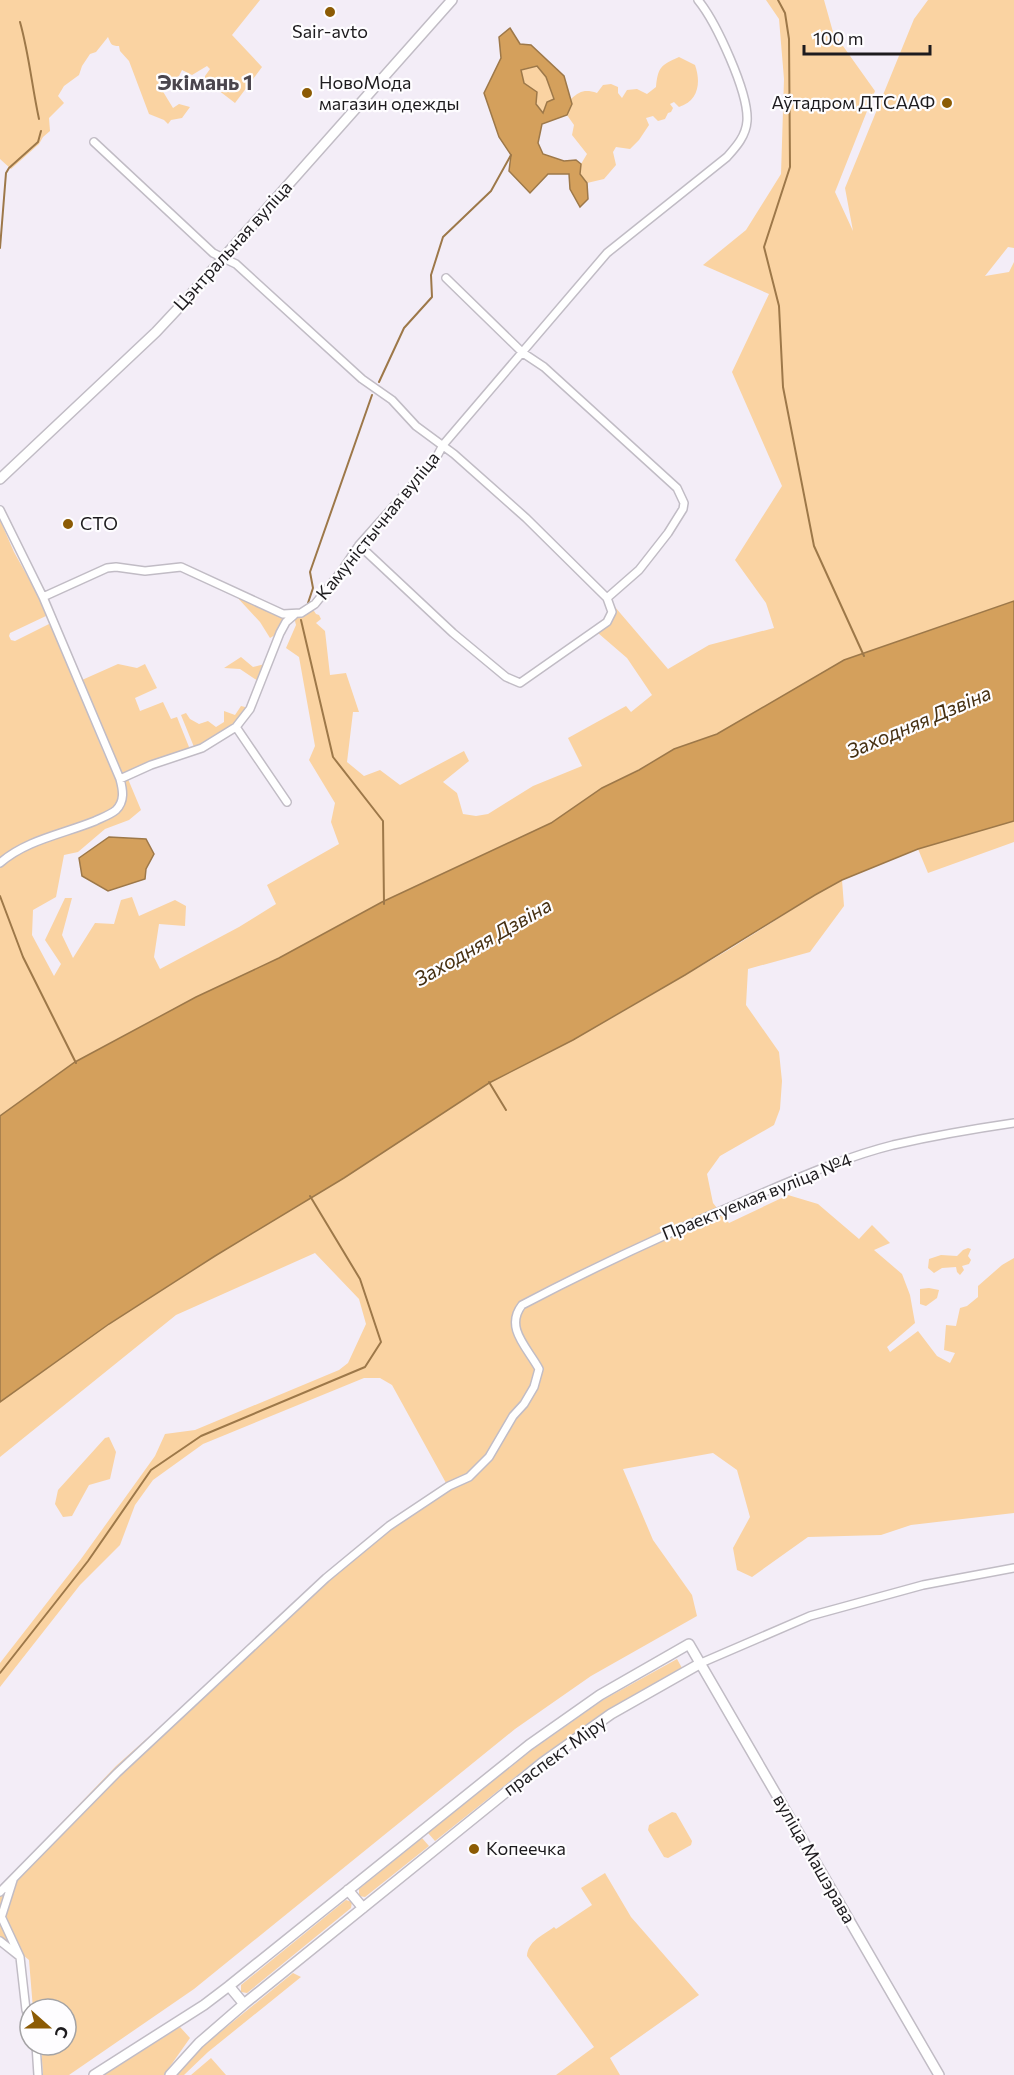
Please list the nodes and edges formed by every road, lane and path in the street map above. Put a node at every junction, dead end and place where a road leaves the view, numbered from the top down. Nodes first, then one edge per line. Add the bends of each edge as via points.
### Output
1 (452, 0) edge
2 (698, 0) edge
3 (93, 142) dead end
4 (224, 258) junction
5 (446, 279) dead end
6 (523, 353) junction
7 (443, 445) junction
8 (0, 479) edge
9 (0, 510) edge
10 (359, 545) junction
11 (43, 597) junction
12 (607, 598) junction
13 (294, 615) junction
14 (236, 727) junction
15 (120, 779) junction
16 (287, 802) dead end
17 (0, 863) edge
18 (1014, 1123) edge
19 (1014, 1568) edge
20 (689, 1644) joint
21 (700, 1663) junction
22 (14, 1879) junction
23 (348, 1890) junction
24 (0, 1892) edge
25 (363, 1908) junction
26 (0, 1917) edge
27 (0, 1941) edge
28 (20, 1957) junction
29 (230, 1986) junction
30 (25, 1997) edge
31 (243, 2004) junction
32 (37, 2057) edge
33 (38, 2075) edge
34 (94, 2075) edge
35 (170, 2075) edge
36 (939, 2075) edge

1 - 4 street, Цэнтральная вуліца
2 - 6 street, Камуністычная вуліца via 713,22 744,96 747,123 741,141 727,157 607,253
3 - 4 street, Камуністычная вуліца via 213,253
4 - 7 street, Камуністычная вуліца via 236,264 354,372 392,400 411,422
4 - 8 street, Цэнтральная вуліца via 156,332
5 - 6 street
6 - 7 street, Камуністычная вуліца
6 - 12 street via 544,367 681,493 684,503 668,533 639,570
7 - 10 street, Камуністычная вуліца via 435,460
7 - 12 street, Камуністычная вуліца via 526,518
9 - 11 street
10 - 12 street via 453,633 517,683 524,682 607,622 612,612
10 - 13 street, Камуністычная вуліца via 315,604
11 - 13 street via 107,568 145,572 181,567 278,612
11 - 15 street
13 - 14 street via 280,633 250,709
14 - 15 street via 202,748
14 - 16 street
15 - 17 street via 122,798 116,810 12,852
18 - 22 street, Праектуемая вуліца №4 via 891,1146 818,1170 662,1235 522,1305 514,1323 539,1370 534,1387 489,1456 469,1477 388,1527 326,1578 117,1773
19 - 21 street, праспект Міру via 923,1584 810,1616
20 - 21 street, вуліца Машэрава
20 - 23 street, праспект Міру via 600,1695 529,1745
21 - 25 street, праспект Міру via 611,1714 542,1763
21 - 36 street, вуліца Машэрава
22 - 24 street
22 - 26 street
23 - 25 street
23 - 29 street, праспект Міру
25 - 31 street, праспект Міру
26 - 28 street
27 - 28 street
28 - 30 street
29 - 31 street
29 - 34 street, праспект Міру
31 - 35 street, праспект Міру via 198,2043
32 - 33 street

